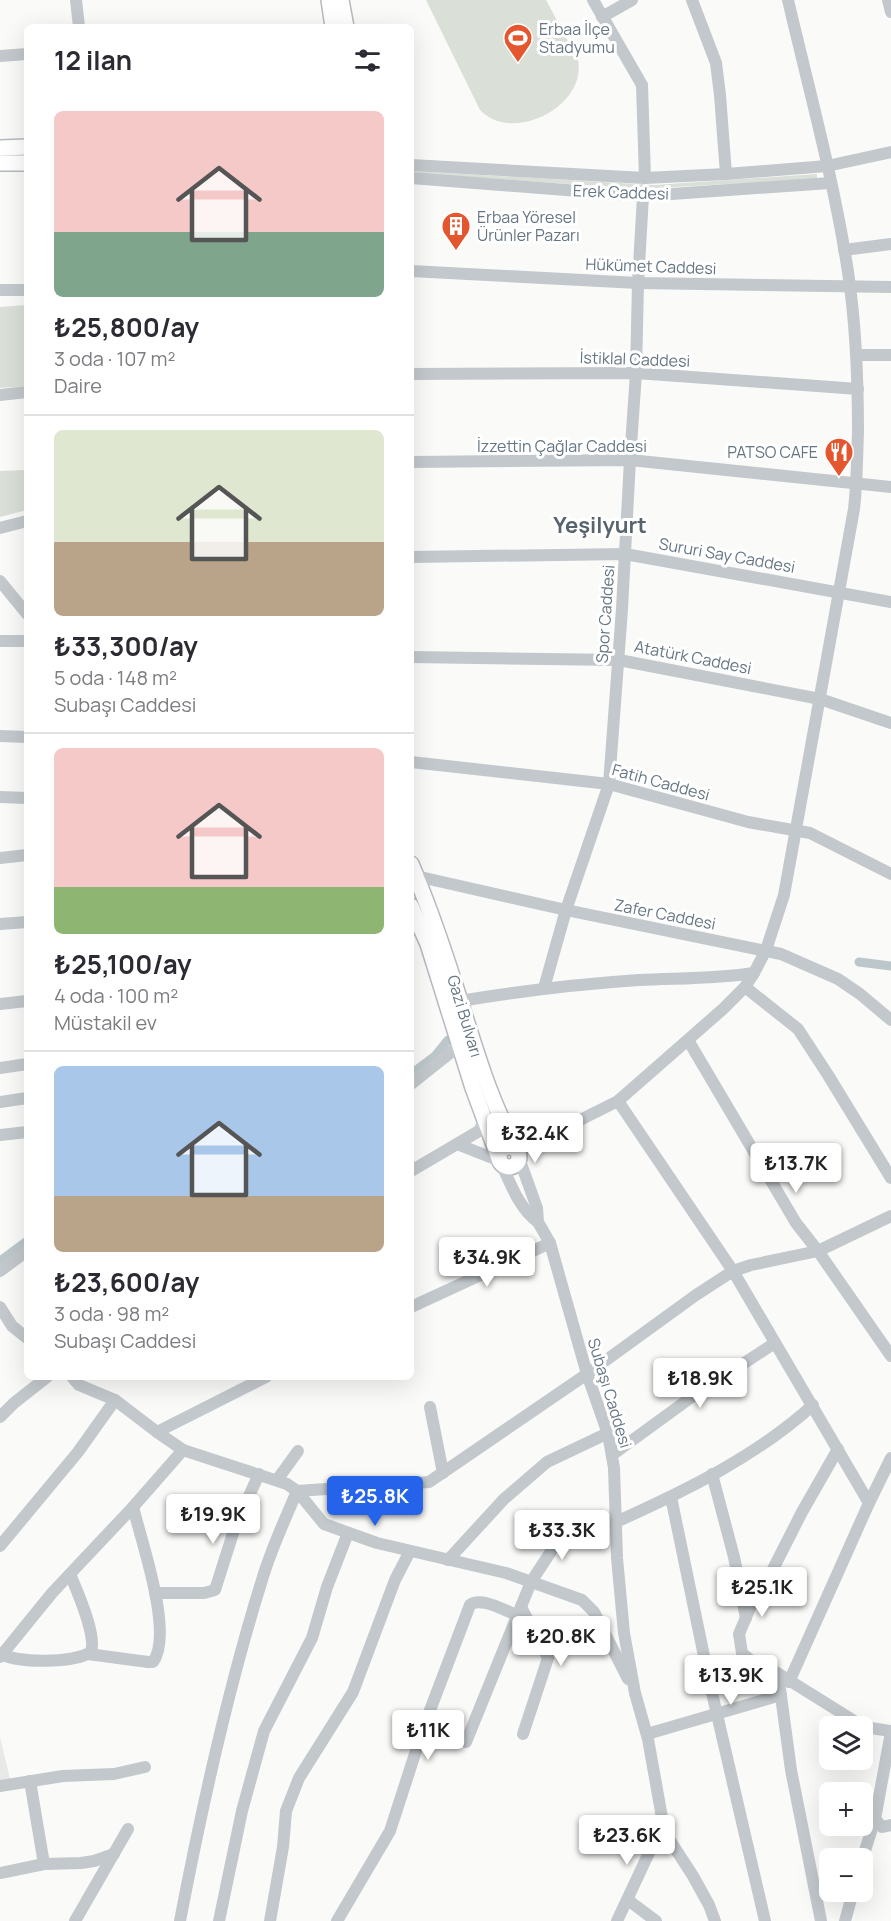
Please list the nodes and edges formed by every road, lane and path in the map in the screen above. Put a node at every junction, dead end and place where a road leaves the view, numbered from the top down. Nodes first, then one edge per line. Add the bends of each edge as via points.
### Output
1 (76, 0) edge
2 (329, 0) edge
3 (341, 0) edge
4 (593, 0) edge
5 (632, 0) edge
6 (692, 0) edge
7 (788, 0) edge
8 (888, 0) edge
9 (891, 12) edge
10 (602, 17) junction
11 (79, 24) edge
12 (333, 24) edge
13 (345, 24) edge
14 (24, 54) edge
15 (0, 56) edge
16 (24, 147) edge
17 (0, 148) edge
18 (891, 152) edge
19 (0, 163) edge
20 (24, 163) edge
21 (414, 165) edge
22 (827, 166) junction
23 (726, 174) junction
24 (414, 178) edge
25 (645, 178) junction
26 (830, 183) junction
27 (643, 196) junction
28 (891, 244) edge
29 (844, 250) junction
30 (414, 271) edge
31 (638, 283) junction
32 (850, 286) junction
33 (891, 287) edge
34 (0, 290) edge
35 (24, 290) edge
36 (857, 355) junction
37 (891, 356) edge
38 (636, 373) junction
39 (414, 374) edge
40 (858, 389) junction
41 (24, 392) edge
42 (0, 395) edge
43 (630, 460) junction
44 (414, 462) edge
45 (857, 484) junction
46 (891, 487) edge
47 (24, 522) edge
48 (0, 528) edge
49 (625, 554) junction
50 (414, 556) edge
51 (0, 581) edge
52 (840, 592) junction
53 (891, 602) edge
54 (24, 610) edge
55 (0, 641) edge
56 (24, 641) edge
57 (414, 657) edge
58 (619, 660) junction
59 (820, 699) junction
60 (891, 723) edge
61 (0, 736) edge
62 (24, 737) edge
63 (414, 762) edge
64 (609, 784) junction
65 (0, 797) edge
66 (24, 798) edge
67 (796, 831) junction
68 (24, 855) edge
69 (0, 858) edge
70 (891, 874) edge
71 (414, 875) edge
72 (414, 877) edge
73 (566, 910) junction
74 (414, 913) edge
75 (24, 922) edge
76 (0, 924) edge
77 (766, 950) junction
78 (754, 973) junction
79 (745, 987) junction
80 (544, 988) junction
81 (24, 1001) edge
82 (460, 1001) junction
83 (0, 1004) edge
84 (891, 1020) edge
85 (688, 1040) junction
86 (460, 1045) junction
87 (24, 1064) edge
88 (0, 1068) edge
89 (414, 1082) edge
90 (24, 1098) edge
91 (618, 1101) junction
92 (0, 1102) edge
93 (485, 1120) junction
94 (24, 1132) edge
95 (0, 1135) edge
96 (457, 1144) junction
97 (507, 1153) junction
98 (414, 1169) edge
99 (891, 1178) edge
100 (891, 1216) edge
101 (538, 1222) junction
102 (550, 1243) junction
103 (818, 1251) junction
104 (24, 1253) edge
105 (0, 1271) edge
106 (734, 1271) junction
107 (414, 1306) edge
108 (0, 1307) edge
109 (24, 1336) edge
110 (775, 1343) junction
111 (891, 1356) edge
112 (587, 1374) junction
113 (43, 1380) edge
114 (75, 1380) edge
115 (260, 1380) edge
116 (115, 1400) junction
117 (813, 1405) junction
118 (430, 1407) dead end
119 (0, 1417) edge
120 (157, 1432) junction
121 (608, 1433) junction
122 (838, 1449) junction
123 (183, 1450) junction
124 (298, 1451) dead end
125 (612, 1455) junction
126 (891, 1458) edge
127 (443, 1473) junction
128 (712, 1473) junction
129 (259, 1474) junction
130 (277, 1480) junction
131 (297, 1491) junction
132 (671, 1497) junction
133 (869, 1503) junction
134 (133, 1507) junction
135 (616, 1521) junction
136 (569, 1524) dead end
137 (348, 1533) junction
138 (0, 1546) edge
139 (410, 1551) junction
140 (448, 1560) junction
141 (70, 1574) junction
142 (531, 1582) junction
143 (155, 1593) junction
144 (519, 1611) junction
145 (746, 1618) junction
146 (88, 1654) junction
147 (1, 1655) edge
148 (783, 1678) junction
149 (635, 1693) junction
150 (781, 1695) junction
151 (718, 1713) junction
152 (891, 1732) edge
153 (523, 1734) dead end
154 (647, 1734) junction
155 (466, 1742) dead end
156 (145, 1767) dead end
157 (30, 1781) junction
158 (0, 1786) edge
159 (875, 1819) junction
160 (663, 1823) junction
161 (891, 1825) edge
162 (128, 1829) dead end
163 (866, 1848) edge
164 (114, 1854) junction
165 (44, 1864) junction
166 (0, 1873) edge
167 (628, 1900) junction
168 (851, 1902) edge
169 (75, 1921) edge
170 (180, 1921) edge
171 (219, 1921) edge
172 (270, 1921) edge
173 (337, 1921) edge
174 (617, 1921) edge
175 (656, 1921) edge
176 (715, 1921) edge
177 (765, 1921) edge
178 (821, 1921) edge
179 (846, 1921) edge

1 - 11 street
2 - 12 main road
3 - 13 main road
4 - 10 street
5 - 10 street
6 - 23 street via 716,63
7 - 22 street
8 - 9 street
10 - 25 street via 642,85
14 - 15 street
16 - 17 main road
18 - 22 street, Erek Caddesi
19 - 20 main road
21 - 25 street, Erek Caddesi
22 - 23 street, Erek Caddesi
22 - 26 street
23 - 25 street, Erek Caddesi
24 - 27 street, Erek Caddesi
26 - 27 street, Erek Caddesi
26 - 29 street
27 - 31 street, Spor Caddesi
28 - 29 street
29 - 32 street
30 - 31 street, Hükümet Caddesi
31 - 32 street, Hükümet Caddesi
31 - 38 street, Spor Caddesi
32 - 33 street, Hükümet Caddesi
32 - 36 street
34 - 35 street
36 - 37 street
36 - 40 street
38 - 39 street, İstiklal Caddesi
38 - 40 street, İstiklal Caddesi
38 - 43 street, Spor Caddesi
40 - 45 street
41 - 42 street
43 - 44 street, İzzettin Çağlar Caddesi
43 - 45 street, İzzettin Çağlar Caddesi
43 - 49 street, Spor Caddesi
45 - 46 street, İzzettin Çağlar Caddesi
45 - 52 street
47 - 48 street
49 - 50 street, Sururi Say Caddesi
49 - 52 street, Sururi Say Caddesi
49 - 58 street, Spor Caddesi
51 - 54 street
52 - 53 street, Sururi Say Caddesi
52 - 59 street
55 - 56 street
57 - 58 street, Atatürk Caddesi
58 - 59 street, Atatürk Caddesi
58 - 64 street, Spor Caddesi
59 - 60 street, Atatürk Caddesi
59 - 67 street
61 - 62 street
63 - 64 street, Fatih Caddesi
64 - 67 street, Fatih Caddesi
64 - 73 street, Spor Caddesi
65 - 66 street
67 - 70 street, Fatih Caddesi via 821,837
67 - 77 street via 783,895
68 - 69 street
71 - 73 street, Zafer Caddesi
72 - 82 main road, Gazi Bulvarı
73 - 77 street, Zafer Caddesi
73 - 80 street, Spor Caddesi
74 - 86 main road, Gazi Bulvarı
75 - 76 street
77 - 78 street
77 - 84 street, Zafer Caddesi via 838,979
78 - 79 street
78 - 80 street
79 - 85 street
79 - 99 street via 798,1029
80 - 82 street
81 - 83 street
82 - 97 main road, Gazi Bulvarı
85 - 91 street
85 - 103 street via 796,1223
86 - 89 street
86 - 93 main road, Gazi Bulvarı
87 - 88 street
90 - 92 street
91 - 97 street
91 - 106 street
93 - 96 street via 479,1131
93 - 97 main road, Gazi Bulvarı
94 - 95 street
96 - 97 street
96 - 98 street
97 - 101 street, Subaşı Caddesi via 537,1208
97 - 101 street, Subaşı Caddesi via 523,1207
100 - 103 street
101 - 102 street, Subaşı Caddesi
102 - 107 street
102 - 112 street, Subaşı Caddesi
103 - 106 street
103 - 111 street
104 - 105 street
106 - 110 street
106 - 112 street
108 - 109 street via 12,1326
110 - 117 street
110 - 125 street
112 - 121 street, Subaşı Caddesi
112 - 127 street
113 - 119 street
114 - 116 street
115 - 120 street
116 - 120 street
116 - 138 street
117 - 122 street
117 - 128 street via 761,1445
118 - 127 street
120 - 123 street
121 - 125 street, Subaşı Caddesi
121 - 140 street via 547,1462 504,1500
122 - 133 street
122 - 145 street
123 - 129 street
123 - 134 street
124 - 130 street
125 - 135 street, Subaşı Caddesi
126 - 133 street
127 - 131 street via 429,1482
128 - 132 street
128 - 145 street
129 - 130 street
129 - 143 street via 235,1527 215,1590
130 - 131 street
131 - 137 street via 324,1524
131 - 170 street via 262,1577 231,1687 204,1796
132 - 135 street
132 - 151 street
133 - 148 street
134 - 141 street
134 - 143 street
135 - 149 street, Subaşı Caddesi via 624,1633
136 - 142 street
137 - 139 street
137 - 171 street via 312,1638 264,1731
139 - 140 street
139 - 172 street via 395,1580 353,1692 299,1778 286,1810
140 - 142 street
141 - 146 street via 92,1639 93,1647
141 - 147 street
142 - 144 street
142 - 149 street via 582,1600 594,1612
143 - 146 street via 160,1635 153,1662
144 - 153 street via 548,1658
144 - 155 street
144 - 173 street via 480,1601 470,1605 390,1831
145 - 148 street via 739,1634 742,1653
146 - 147 street via 42,1661
148 - 150 street
148 - 152 street via 864,1727
149 - 154 street, Subaşı Caddesi
150 - 151 street
150 - 178 street
151 - 154 street
151 - 177 street
152 - 159 street
154 - 160 street, Subaşı Caddesi
156 - 157 street via 114,1774
157 - 158 street
157 - 165 street
159 - 161 street via 882,1827
159 - 163 street
160 - 167 street
160 - 176 street, Subaşı Caddesi
162 - 164 street
164 - 165 street via 81,1863
164 - 169 street
165 - 166 street
167 - 174 street
167 - 175 street
168 - 179 street

